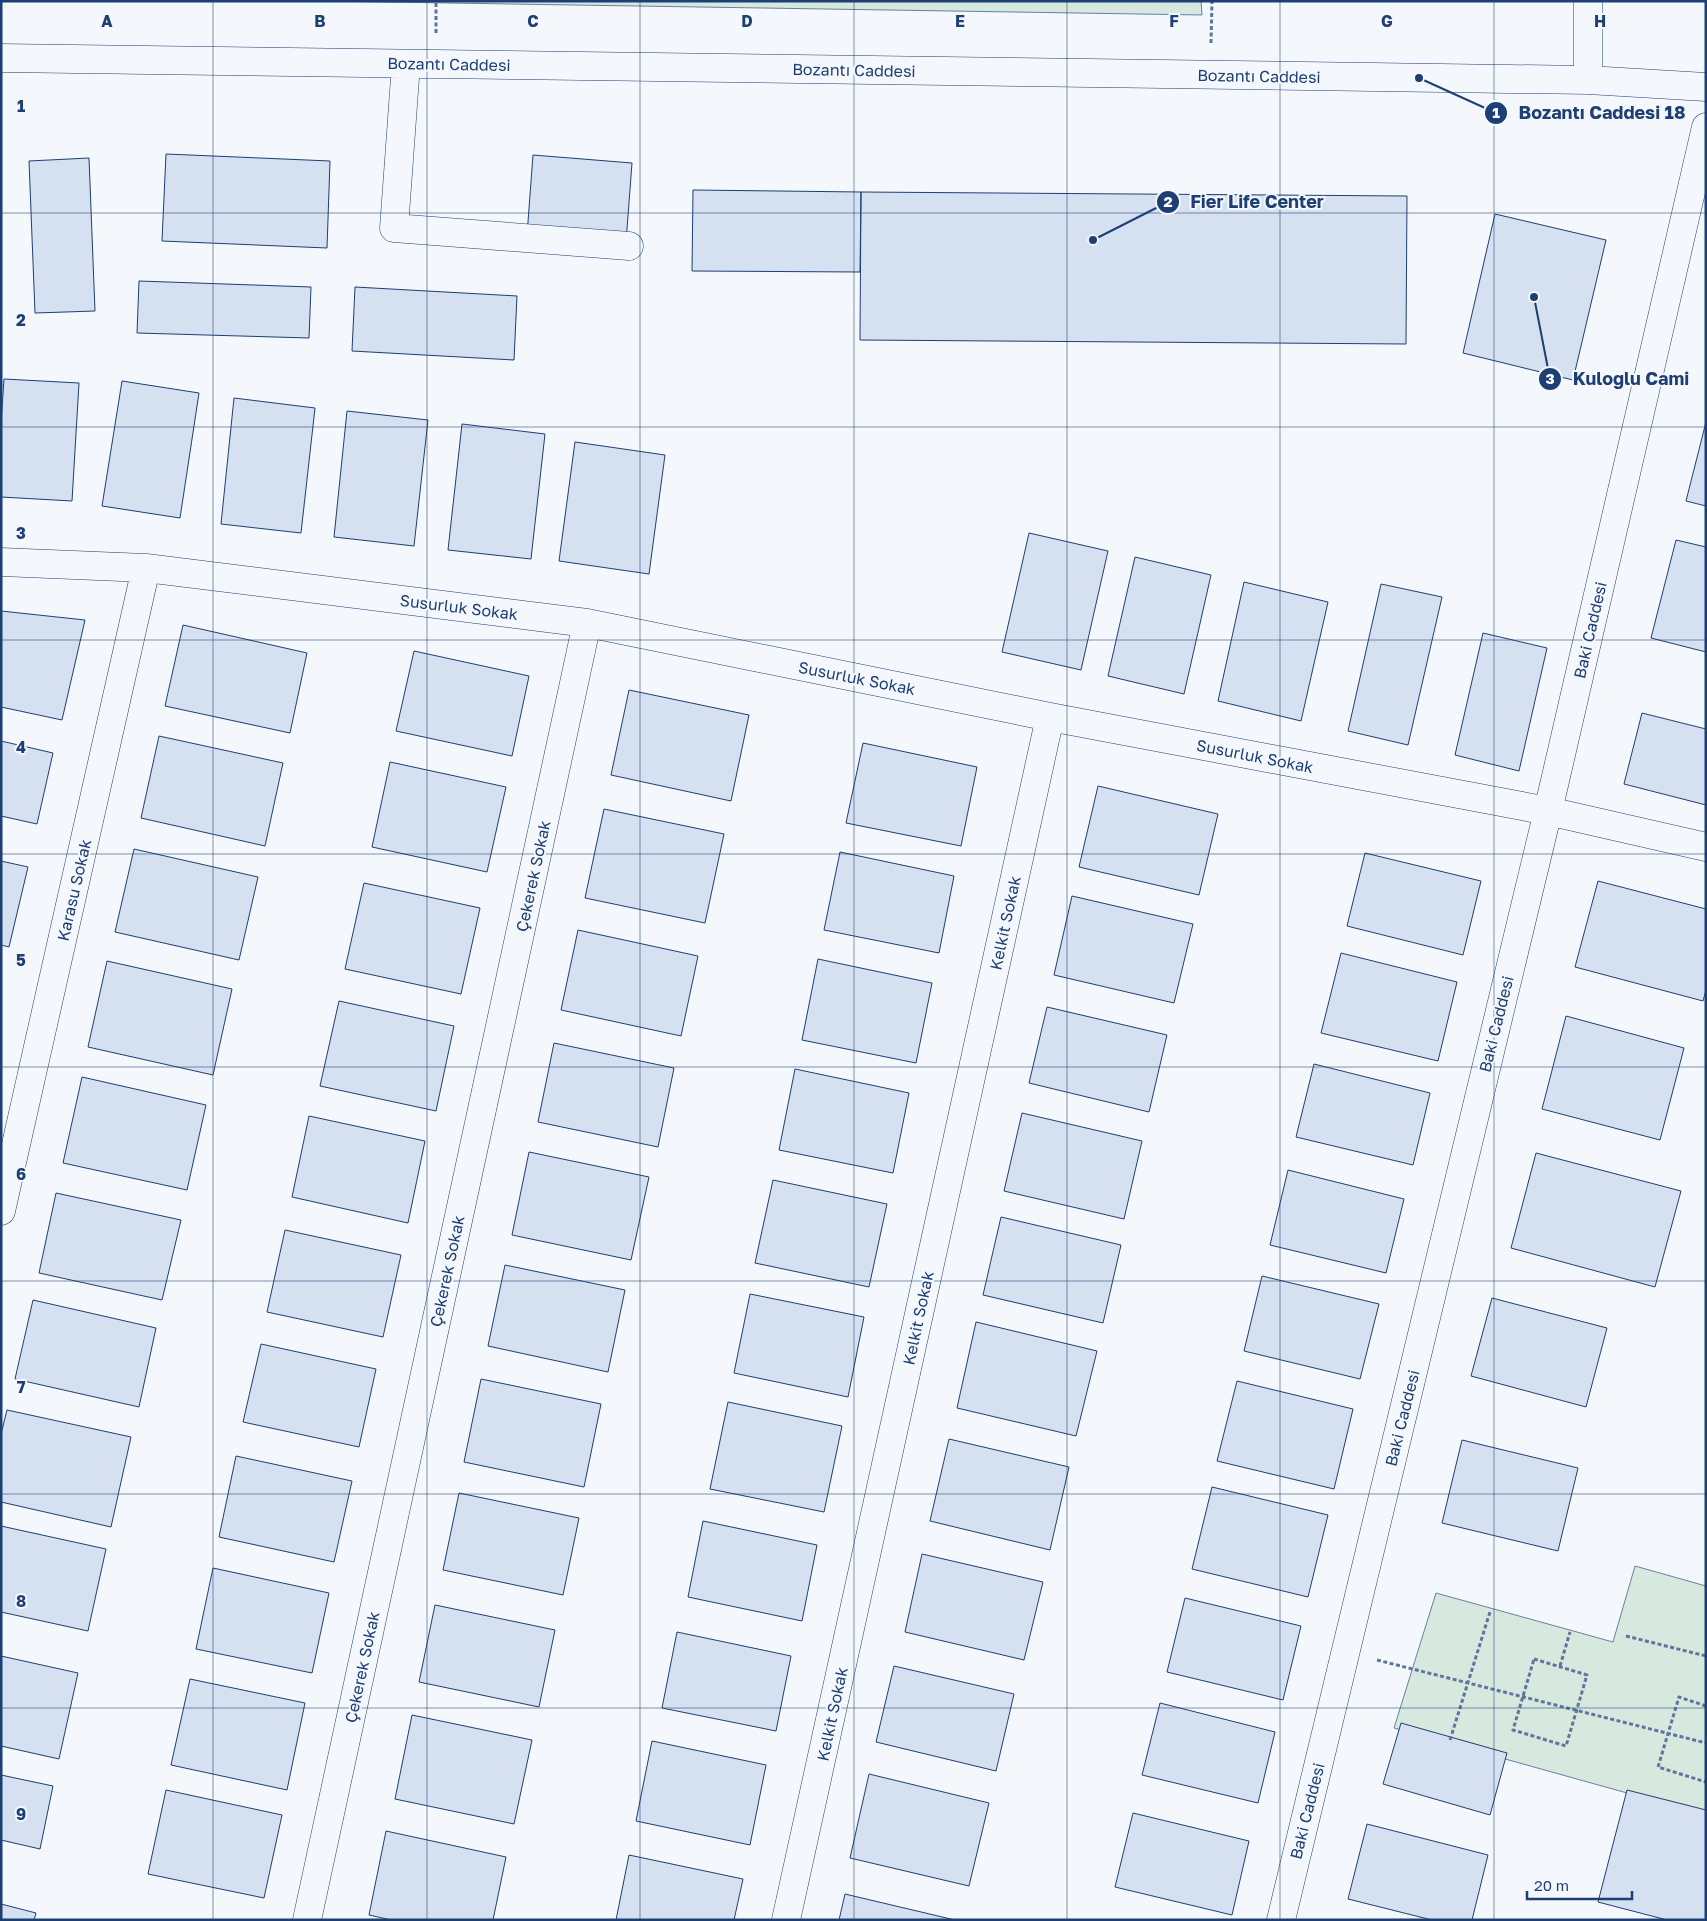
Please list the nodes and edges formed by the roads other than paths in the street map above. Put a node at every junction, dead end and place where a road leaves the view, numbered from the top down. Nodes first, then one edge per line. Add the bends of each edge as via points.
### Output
1 (1588, 1) edge
2 (1, 58) edge
3 (406, 64) junction
4 (1588, 80) junction
5 (1706, 87) edge
6 (1706, 126) edge
7 (629, 246) dead end
8 (1, 562) edge
9 (146, 568) junction
10 (587, 623) junction
11 (1050, 717) junction
12 (1548, 811) junction
13 (1706, 847) edge
14 (1, 1211) edge
15 (307, 1920) edge
16 (786, 1920) edge
17 (1281, 1920) edge

1 - 4 street
2 - 3 street, Bozantı Caddesi
3 - 4 street, Bozantı Caddesi
3 - 7 street via 394,228
4 - 5 street, Bozantı Caddesi
6 - 12 street, Baki Caddesi
8 - 9 street, Susurluk Sokak
9 - 10 street, Susurluk Sokak
9 - 14 street, Karasu Sokak
10 - 11 street, Susurluk Sokak
10 - 15 street, Çekerek Sokak
11 - 12 street, Susurluk Sokak
11 - 16 street, Kelkit Sokak
12 - 13 street, Susurluk Sokak
12 - 17 street, Baki Caddesi

